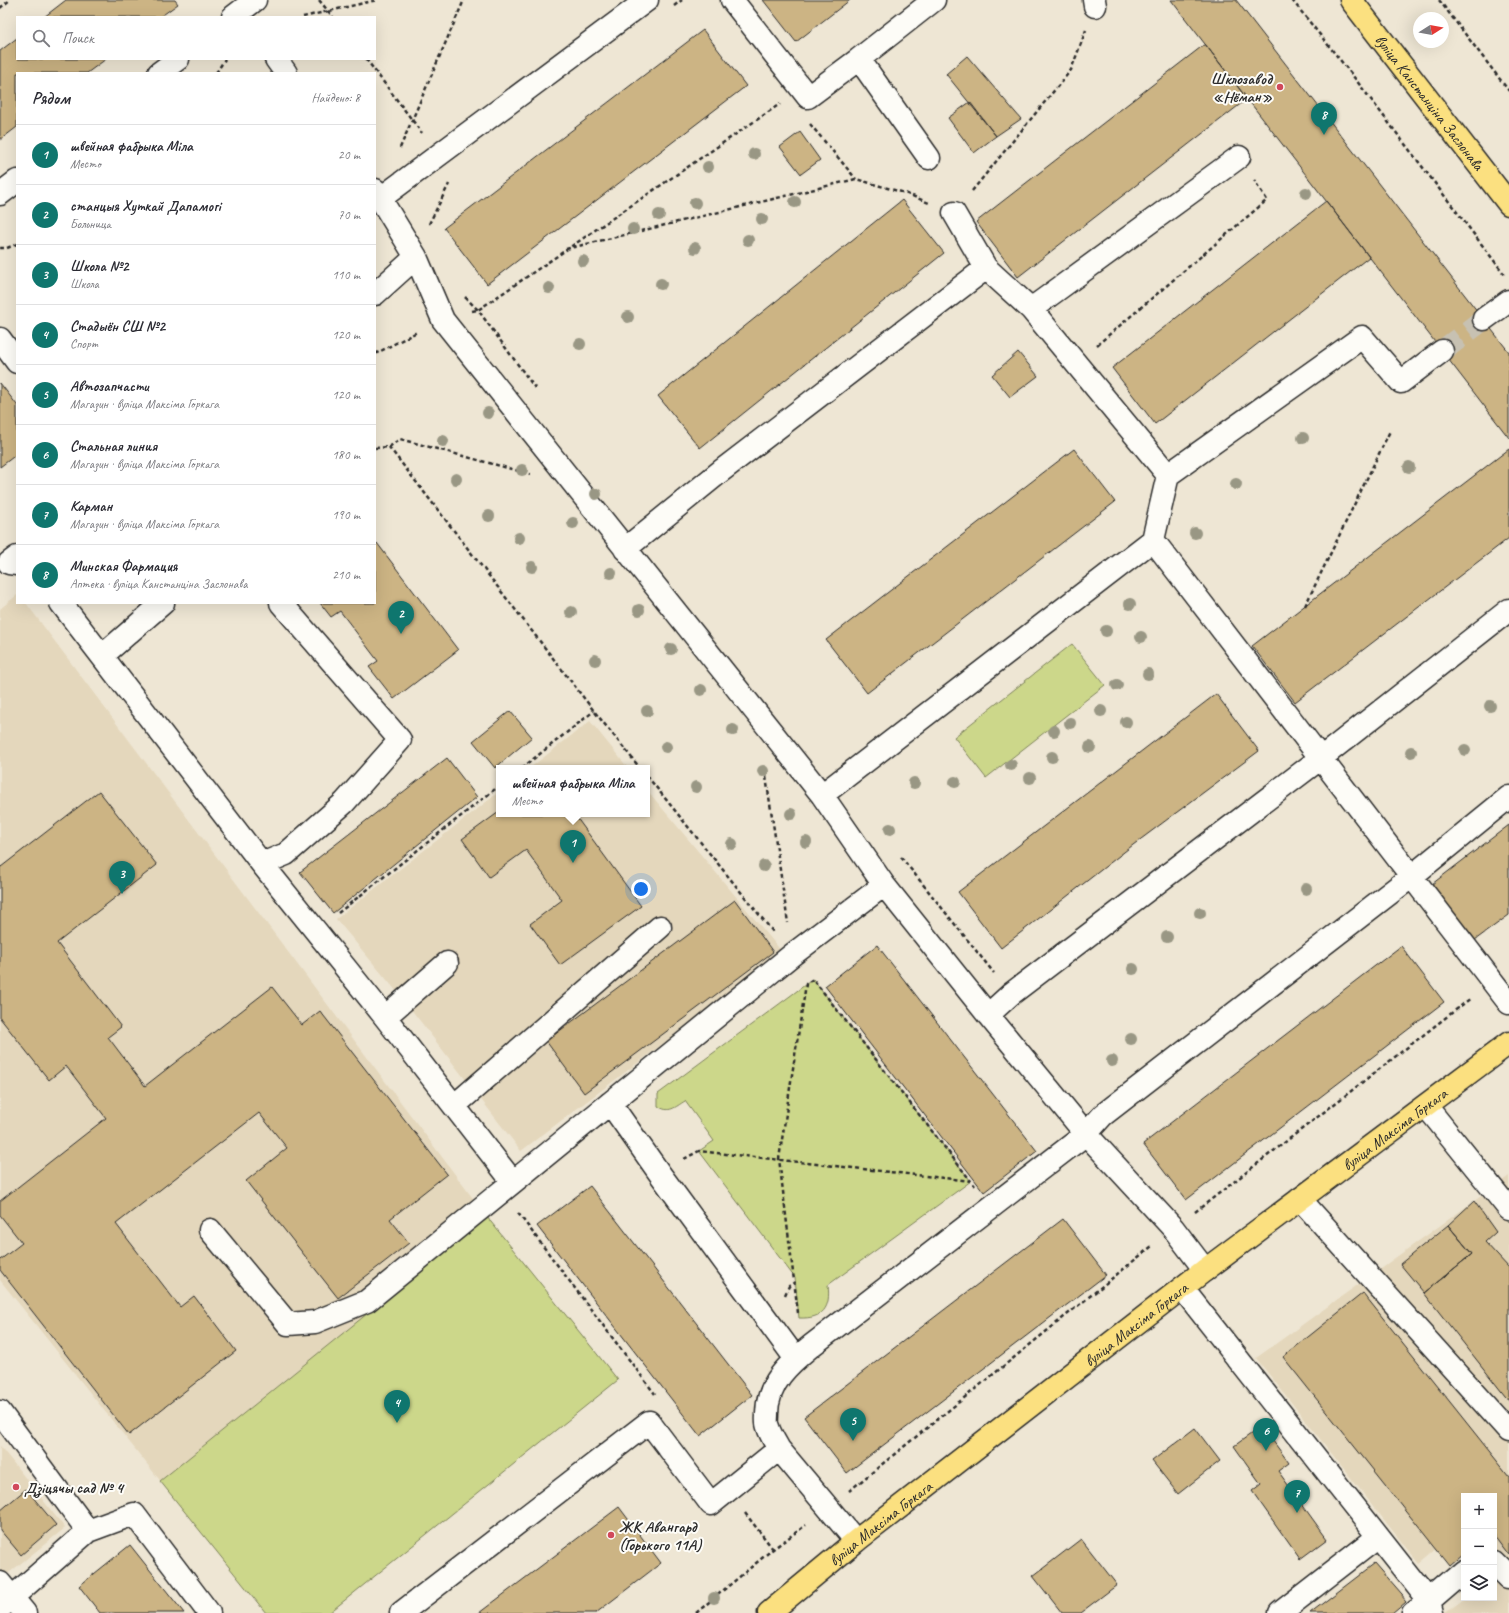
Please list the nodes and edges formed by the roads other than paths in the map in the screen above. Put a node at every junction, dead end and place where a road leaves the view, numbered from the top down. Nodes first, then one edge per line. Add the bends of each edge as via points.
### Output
1 (647, 0) edge
2 (732, 0) edge
3 (934, 0) edge
4 (1351, 0) edge
5 (859, 59) junction
6 (177, 60) edge
7 (277, 60) edge
8 (160, 72) edge
9 (285, 72) edge
10 (1239, 157) road end
11 (929, 158) dead end
12 (16, 182) edge
13 (0, 194) edge
14 (378, 194) edge
15 (1509, 204) edge
16 (954, 213) road end
17 (416, 257) junction
18 (986, 268) junction
19 (376, 293) edge
20 (1509, 301) edge
21 (1031, 310) junction
22 (1484, 320) tunnel mouth
23 (0, 339) edge
24 (1442, 351) tunnel mouth
25 (16, 361) edge
26 (1168, 475) junction
27 (1153, 540) junction
28 (625, 549) junction
29 (62, 604) edge
30 (162, 604) edge
31 (282, 604) edge
32 (1509, 610) edge
33 (102, 656) junction
34 (1321, 758) junction
35 (822, 795) junction
36 (1509, 797) edge
37 (262, 864) junction
38 (1412, 876) junction
39 (884, 885) junction
40 (660, 927) dead end
41 (447, 963) dead end
42 (1509, 1003) edge
43 (988, 1015) junction
44 (385, 1017) junction
45 (1508, 1047) edge
46 (610, 1103) junction
47 (454, 1106) junction
48 (1426, 1106) junction
49 (1086, 1134) junction
50 (513, 1182) junction
51 (1300, 1199) junction
52 (1509, 1209) edge
53 (210, 1230) dead end
54 (1205, 1270) junction
55 (1182, 1288) junction
56 (799, 1356) junction
57 (0, 1412) edge
58 (1509, 1431) edge
59 (779, 1449) junction
60 (88, 1531) junction
61 (1378, 1537) junction
62 (856, 1541) junction
63 (1496, 1565) edge
64 (1461, 1575) edge
65 (1509, 1578) edge
66 (10, 1600) edge
67 (1425, 1609) edge
68 (209, 1613) edge
69 (401, 1613) edge
70 (769, 1613) edge
71 (1280, 1613) edge

1 - 14 lane via 404,180
2 - 5 lane via 808,97
3 - 5 lane
4 - 15 main road, вуліца Канстанціна Заслонава
5 - 11 lane
6 - 8 lane
7 - 9 lane
10 - 21 lane
12 - 13 lane
14 - 17 lane
16 - 18 lane
17 - 19 lane
17 - 28 lane via 442,320
18 - 21 lane
18 - 28 lane via 721,471
20 - 22 lane
21 - 26 lane
23 - 25 lane
24 - 26 lane via 1401,382 1362,337
26 - 27 lane
27 - 34 lane
27 - 35 lane
28 - 35 lane
29 - 33 lane
30 - 33 lane
31 - 37 lane via 400,740 344,803 286,854
32 - 34 lane
33 - 37 lane
34 - 38 lane
34 - 43 lane via 1011,994
35 - 39 lane
36 - 38 lane
37 - 44 lane
38 - 42 lane
38 - 49 lane via 1103,1115
39 - 43 lane
39 - 46 lane via 792,955
40 - 47 lane
41 - 44 lane
43 - 49 lane
44 - 47 lane
45 - 48 main road, вуліца Максіма Горкага
46 - 50 lane
46 - 56 lane via 660,1174
47 - 50 lane
48 - 51 main road, вуліца Максіма Горкага
48 - 52 lane
49 - 54 lane via 1173,1228
49 - 56 lane
50 - 53 lane via 367,1301 315,1322 288,1324
51 - 54 main road, вуліца Максіма Горкага
51 - 58 lane
54 - 55 main road, вуліца Максіма Горкага
55 - 61 lane
55 - 62 main road, вуліца Максіма Горкага
56 - 59 lane via 780,1375 767,1409 767,1425
57 - 60 lane
59 - 62 lane
59 - 69 lane via 711,1504 649,1422
60 - 66 lane
60 - 68 lane via 134,1514
61 - 67 lane
61 - 71 lane
62 - 70 main road, вуліца Максіма Горкага
63 - 65 lane
64 - 67 lane

